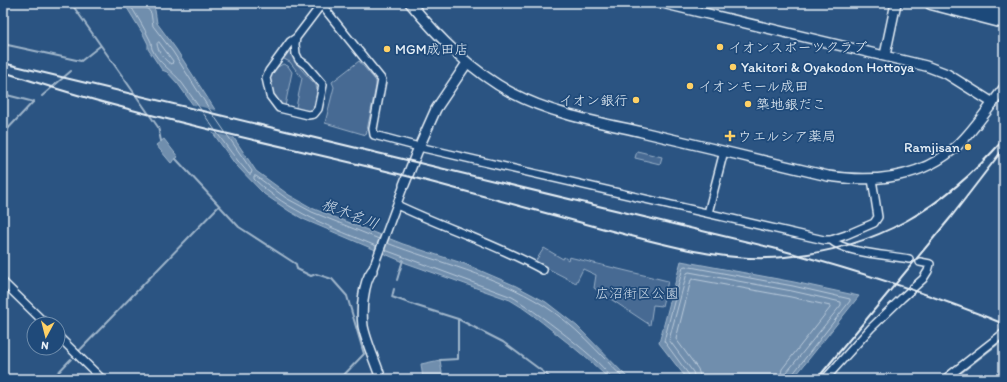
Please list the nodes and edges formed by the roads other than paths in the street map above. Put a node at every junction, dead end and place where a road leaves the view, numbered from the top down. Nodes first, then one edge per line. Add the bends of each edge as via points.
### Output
1 (410, 3) edge
2 (662, 3) edge
3 (896, 3) edge
4 (931, 3) edge
5 (974, 3) edge
6 (322, 4) edge
7 (1004, 11) edge
8 (1004, 22) edge
9 (296, 38) junction
10 (885, 55) junction
11 (467, 63) junction
12 (1004, 88) edge
13 (992, 103) junction
14 (419, 147) junction
15 (724, 151) junction
16 (872, 179) junction
17 (404, 185) joint
18 (395, 208) junction
19 (708, 213) junction
20 (830, 240) junction
21 (909, 259) dead end
22 (920, 262) dead end
23 (543, 270) dead end
24 (372, 271) joint
25 (3, 282) edge
26 (38, 316) edge
27 (1004, 334) edge
28 (66, 344) edge
29 (102, 379) edge
30 (381, 379) edge
31 (825, 379) edge
32 (945, 379) edge

1 - 11 street via 447,45
2 - 10 street
3 - 10 street
4 - 8 highway
5 - 7 highway
6 - 9 street
6 - 14 street via 382,80 374,135
9 - 9 street via 296,54 299,60 323,85 318,109 314,114 308,115 280,108 270,96 266,78 269,71 290,42
10 - 13 street via 935,69
11 - 14 street via 436,109
11 - 15 street via 512,93 553,110
12 - 13 street
13 - 16 street via 949,153 912,172 890,178
14 - 17 street
14 - 19 street
15 - 16 street via 828,176
15 - 19 street
16 - 20 street via 878,217 874,223
17 - 18 street
18 - 23 street via 419,215 521,257
18 - 24 street
19 - 20 street
20 - 21 street via 834,244 854,250
22 - 31 street via 930,264 923,279 871,328
24 - 30 street via 368,275 364,294 364,326
25 - 26 street
27 - 32 street
28 - 29 street

